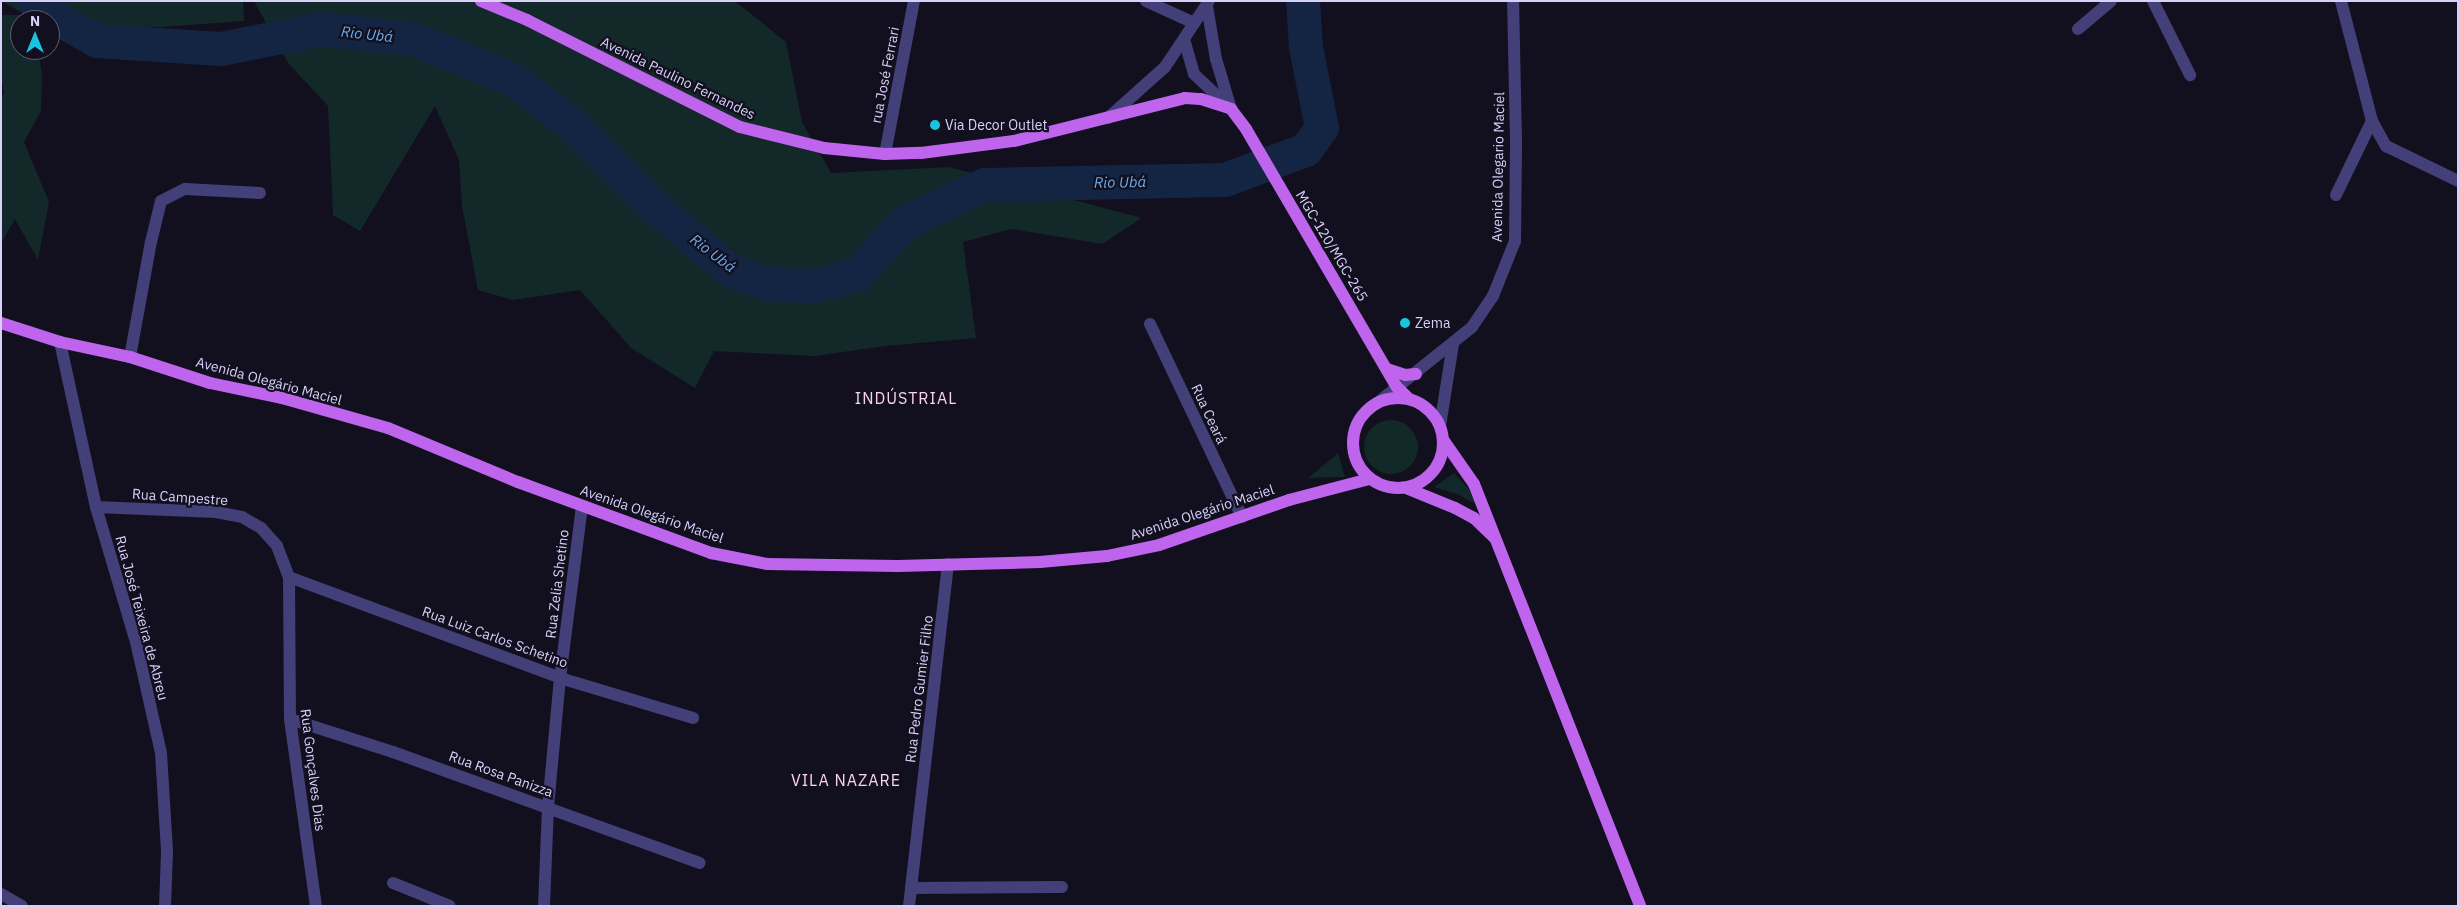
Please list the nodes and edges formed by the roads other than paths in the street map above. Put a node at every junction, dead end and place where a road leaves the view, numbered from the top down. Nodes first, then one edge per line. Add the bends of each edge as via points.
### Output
1 (482, 1) edge
2 (914, 1) edge
3 (1146, 1) edge
4 (1513, 1) edge
5 (2111, 1) edge
6 (2152, 1) edge
7 (2341, 1) edge
8 (1208, 4) edge
9 (1194, 23) junction
10 (2078, 29) dead end
11 (1184, 39) junction
12 (2190, 75) dead end
13 (1231, 109) junction
14 (1108, 118) junction
15 (2372, 121) junction
16 (885, 154) junction
17 (2458, 181) edge
18 (260, 193) dead end
19 (2336, 195) dead end
20 (1, 323) edge
21 (1150, 324) dead end
22 (60, 342) junction
23 (1453, 344) junction
24 (130, 357) junction
25 (1387, 368) junction
26 (1416, 374) junction
27 (1398, 388) junction
28 (1408, 398) junction
29 (1381, 400) junction
30 (1440, 426) junction
31 (1444, 441) junction
32 (1369, 479) junction
33 (1406, 488) junction
34 (582, 506) junction
35 (96, 507) junction
36 (1242, 517) junction
37 (1498, 541) junction
38 (948, 564) junction
39 (289, 577) junction
40 (560, 678) junction
41 (693, 718) dead end
42 (290, 719) junction
43 (548, 807) junction
44 (700, 863) dead end
45 (393, 883) dead end
46 (911, 888) junction
47 (1062, 888) dead end
48 (1, 894) edge
49 (22, 906) edge
50 (165, 906) edge
51 (316, 906) edge
52 (450, 906) edge
53 (544, 906) edge
54 (909, 906) edge
55 (1640, 906) edge

1 - 16 main road, Avenida Paulino Fernandes via 527,20 740,127 824,148
2 - 16 street, rua José Ferrari
3 - 9 street
4 - 23 street, Avenida Olegario Maciel via 1515,241 1493,296 1472,327
5 - 10 street
6 - 12 street
7 - 15 street
8 - 9 street, Avenida Paulino Fernandes
8 - 13 street, Avenida Paulino Fernandes via 1216,59
9 - 11 street, Avenida Paulino Fernandes
11 - 13 street via 1194,74
11 - 14 street, Avenida Paulino Fernandes via 1165,66
13 - 14 main road, Avenida Paulino Fernandes via 1201,99 1185,98
13 - 25 main road, MGC-120/MGC-265 via 1246,129
14 - 16 main road, Avenida Paulino Fernandes via 1014,141 922,153
15 - 17 street via 2386,146
15 - 19 street
18 - 24 street via 185,189 162,201 151,242
20 - 22 main road, Avenida Olegário Maciel
21 - 36 street, Rua Ceará
22 - 24 main road, Avenida Olegário Maciel
22 - 35 street, Rua José Teixeira de Abreu
23 - 26 street, Avenida Olegario Maciel
23 - 30 street
24 - 34 main road, Avenida Olegário Maciel via 210,383 282,398 388,428
25 - 26 main road via 1405,375
25 - 27 main road, MGC-120/MGC-265
25 - 29 main road via 1389,388
26 - 27 street, Avenida Olegario Maciel
27 - 28 main road, MGC-120/MGC-265
27 - 29 street, Avenida Olegario Maciel
28 - 29 main road
28 - 30 main road via 1426,408
29 - 32 main road via 1361,417 1353,431 1355,459
30 - 31 main road
31 - 33 main road via 1439,463 1431,475
31 - 37 main road via 1474,484
32 - 33 main road via 1380,485
32 - 36 main road, Avenida Olegário Maciel via 1289,500
33 - 37 main road via 1474,518
34 - 38 main road, Avenida Olegário Maciel via 711,553 767,564
34 - 40 street, Rua Zelia Shetino
35 - 39 street, Rua Campestre via 216,512 242,517 261,528 277,546
35 - 50 street, Rua José Teixeira de Abreu via 136,642 162,753 167,852
36 - 38 main road, Avenida Olegário Maciel via 1159,545 1107,556 1040,562
37 - 55 main road
38 - 46 street, Rua Pedro Gumier Filho
39 - 40 street, Rua Luiz Carlos Schetino
39 - 42 street, Rua Gonçalves Dias
40 - 41 street, Rua Luiz Carlos Schetino
40 - 43 street, Rua Zelia Shetino
42 - 43 street, Rua Rosa Panizza
42 - 51 street, Rua Gonçalves Dias
43 - 44 street, Rua Rosa Panizza
43 - 53 street, Rua Zelia Shetino
45 - 52 street
46 - 47 street
46 - 54 street, Rua Pedro Gumier Filho
48 - 49 street

